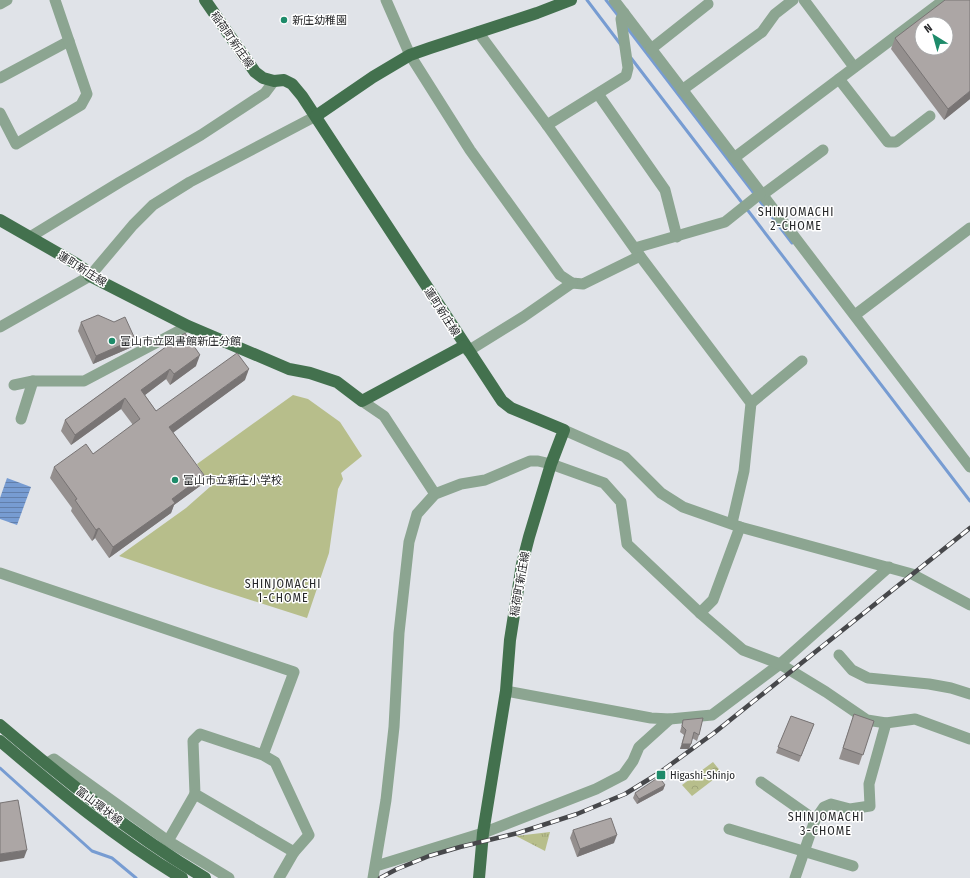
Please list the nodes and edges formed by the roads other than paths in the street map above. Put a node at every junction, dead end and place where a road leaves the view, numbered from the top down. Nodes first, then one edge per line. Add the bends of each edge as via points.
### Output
1 (8, 0) edge
2 (55, 0) edge
3 (205, 0) edge
4 (386, 0) edge
5 (571, 0) edge
6 (614, 0) edge
7 (793, 0) edge
8 (804, 0) edge
9 (944, 0) edge
10 (0, 4) edge
11 (708, 4) dead end
12 (624, 13) junction
13 (478, 32) junction
14 (69, 41) junction
15 (651, 49) junction
16 (410, 56) junction
17 (854, 67) junction
18 (0, 78) edge
19 (839, 79) junction
20 (274, 81) junction
21 (682, 90) junction
22 (598, 94) junction
23 (0, 113) edge
24 (316, 116) junction
25 (930, 116) dead end
26 (547, 125) junction
27 (823, 150) dead end
28 (734, 158) junction
29 (760, 195) junction
30 (0, 220) edge
31 (970, 228) edge
32 (677, 236) junction
33 (30, 237) junction
34 (638, 252) junction
35 (90, 276) junction
36 (572, 283) junction
37 (855, 315) junction
38 (188, 326) junction
39 (0, 327) edge
40 (466, 348) junction
41 (802, 361) dead end
42 (33, 381) junction
43 (14, 385) dead end
44 (362, 401) junction
45 (751, 403) junction
46 (21, 419) dead end
47 (564, 430) junction
48 (551, 464) junction
49 (970, 467) edge
50 (435, 494) junction
51 (736, 525) junction
52 (889, 567) junction
53 (0, 572) edge
54 (970, 605) edge
55 (700, 613) junction
56 (839, 655) dead end
57 (780, 664) junction
58 (506, 691) junction
59 (970, 694) edge
60 (670, 719) junction
61 (886, 723) junction
62 (0, 725) edge
63 (970, 739) edge
64 (0, 742) edge
65 (263, 754) junction
66 (46, 764) junction
67 (761, 782) dead end
68 (195, 794) junction
69 (815, 820) junction
70 (729, 829) dead end
71 (483, 833) junction
72 (168, 841) junction
73 (294, 852) junction
74 (804, 852) junction
75 (168, 863) junction
76 (376, 866) junction
77 (853, 866) dead end
78 (182, 878) edge
79 (205, 878) edge
80 (229, 878) edge
81 (279, 878) edge
82 (373, 878) edge
83 (479, 878) edge
84 (795, 878) edge

1 - 10 street
2 - 14 street
3 - 20 main road, 稲荷町新庄線 via 255,72
4 - 16 street
5 - 13 main road
6 - 12 street
7 - 21 street via 775,14 762,32
8 - 17 street
9 - 17 street
11 - 15 street
12 - 15 street
12 - 22 street via 621,19 628,68 626,76
13 - 16 main road
13 - 26 street
14 - 18 street
14 - 23 street via 87,94 81,104 16,144
15 - 21 street
16 - 24 main road via 373,76
16 - 36 street via 470,150 560,275
17 - 19 street
19 - 25 street via 888,142 896,142
19 - 28 street
20 - 24 main road, 稲荷町新庄線 via 284,80 292,84
20 - 33 street via 265,93 201,135
21 - 28 street
22 - 26 street
22 - 32 street via 666,190
24 - 35 street via 190,182 152,205
24 - 40 main road, 蓮町新庄線
26 - 34 street
27 - 29 street
28 - 29 street
29 - 32 street via 725,222
29 - 37 street
30 - 33 main road, 蓮町新庄線
31 - 37 street
32 - 34 street
33 - 35 main road, 蓮町新庄線 via 75,263
34 - 36 street via 584,284
34 - 45 street
35 - 38 main road, 蓮町新庄線
35 - 39 street
36 - 40 street via 523,317
37 - 49 street
38 - 42 street via 84,381
38 - 44 main road, 蓮町新庄線 via 289,369 310,372 337,382
40 - 44 main road, 蓮町新庄線
40 - 47 main road via 502,401 511,408
41 - 45 street
42 - 43 street
42 - 46 street
44 - 50 street via 384,416
45 - 51 street
47 - 48 main road, 稲荷町新庄線
47 - 51 street via 625,457 661,493 683,507
48 - 50 street via 530,461 485,480 461,484
48 - 55 street via 604,483 621,502 627,544
48 - 58 main road, 稲荷町新庄線 via 522,564 510,640
50 - 76 street via 417,514 409,542 399,633 394,727
51 - 52 street
51 - 55 street via 713,600
52 - 54 street via 912,574
52 - 57 street
53 - 65 street via 294,672
55 - 57 street via 743,650
56 - 59 street via 852,670 868,678 929,684
57 - 60 street via 712,715
57 - 61 street via 867,720
58 - 60 street via 651,718
58 - 71 main road, 稲荷町新庄線
60 - 71 street via 639,747 623,775 596,789
61 - 63 street via 915,719
61 - 69 street via 869,784 870,806 850,810 831,804 824,807
62 - 66 main road, 富山環状線
64 - 75 main road, 富山環状線 via 138,850
65 - 68 street via 200,734 193,741
65 - 73 street via 275,762 309,835
66 - 72 street via 54,759
66 - 75 main road, 富山環状線
67 - 69 street
68 - 72 street
68 - 73 street
69 - 74 street
70 - 74 street
71 - 76 street
71 - 83 main road, 稲荷町新庄線
72 - 80 street
73 - 81 street
74 - 77 street
74 - 84 street
75 - 78 main road, 富山環状線
75 - 79 main road, 富山環状線
76 - 82 street

